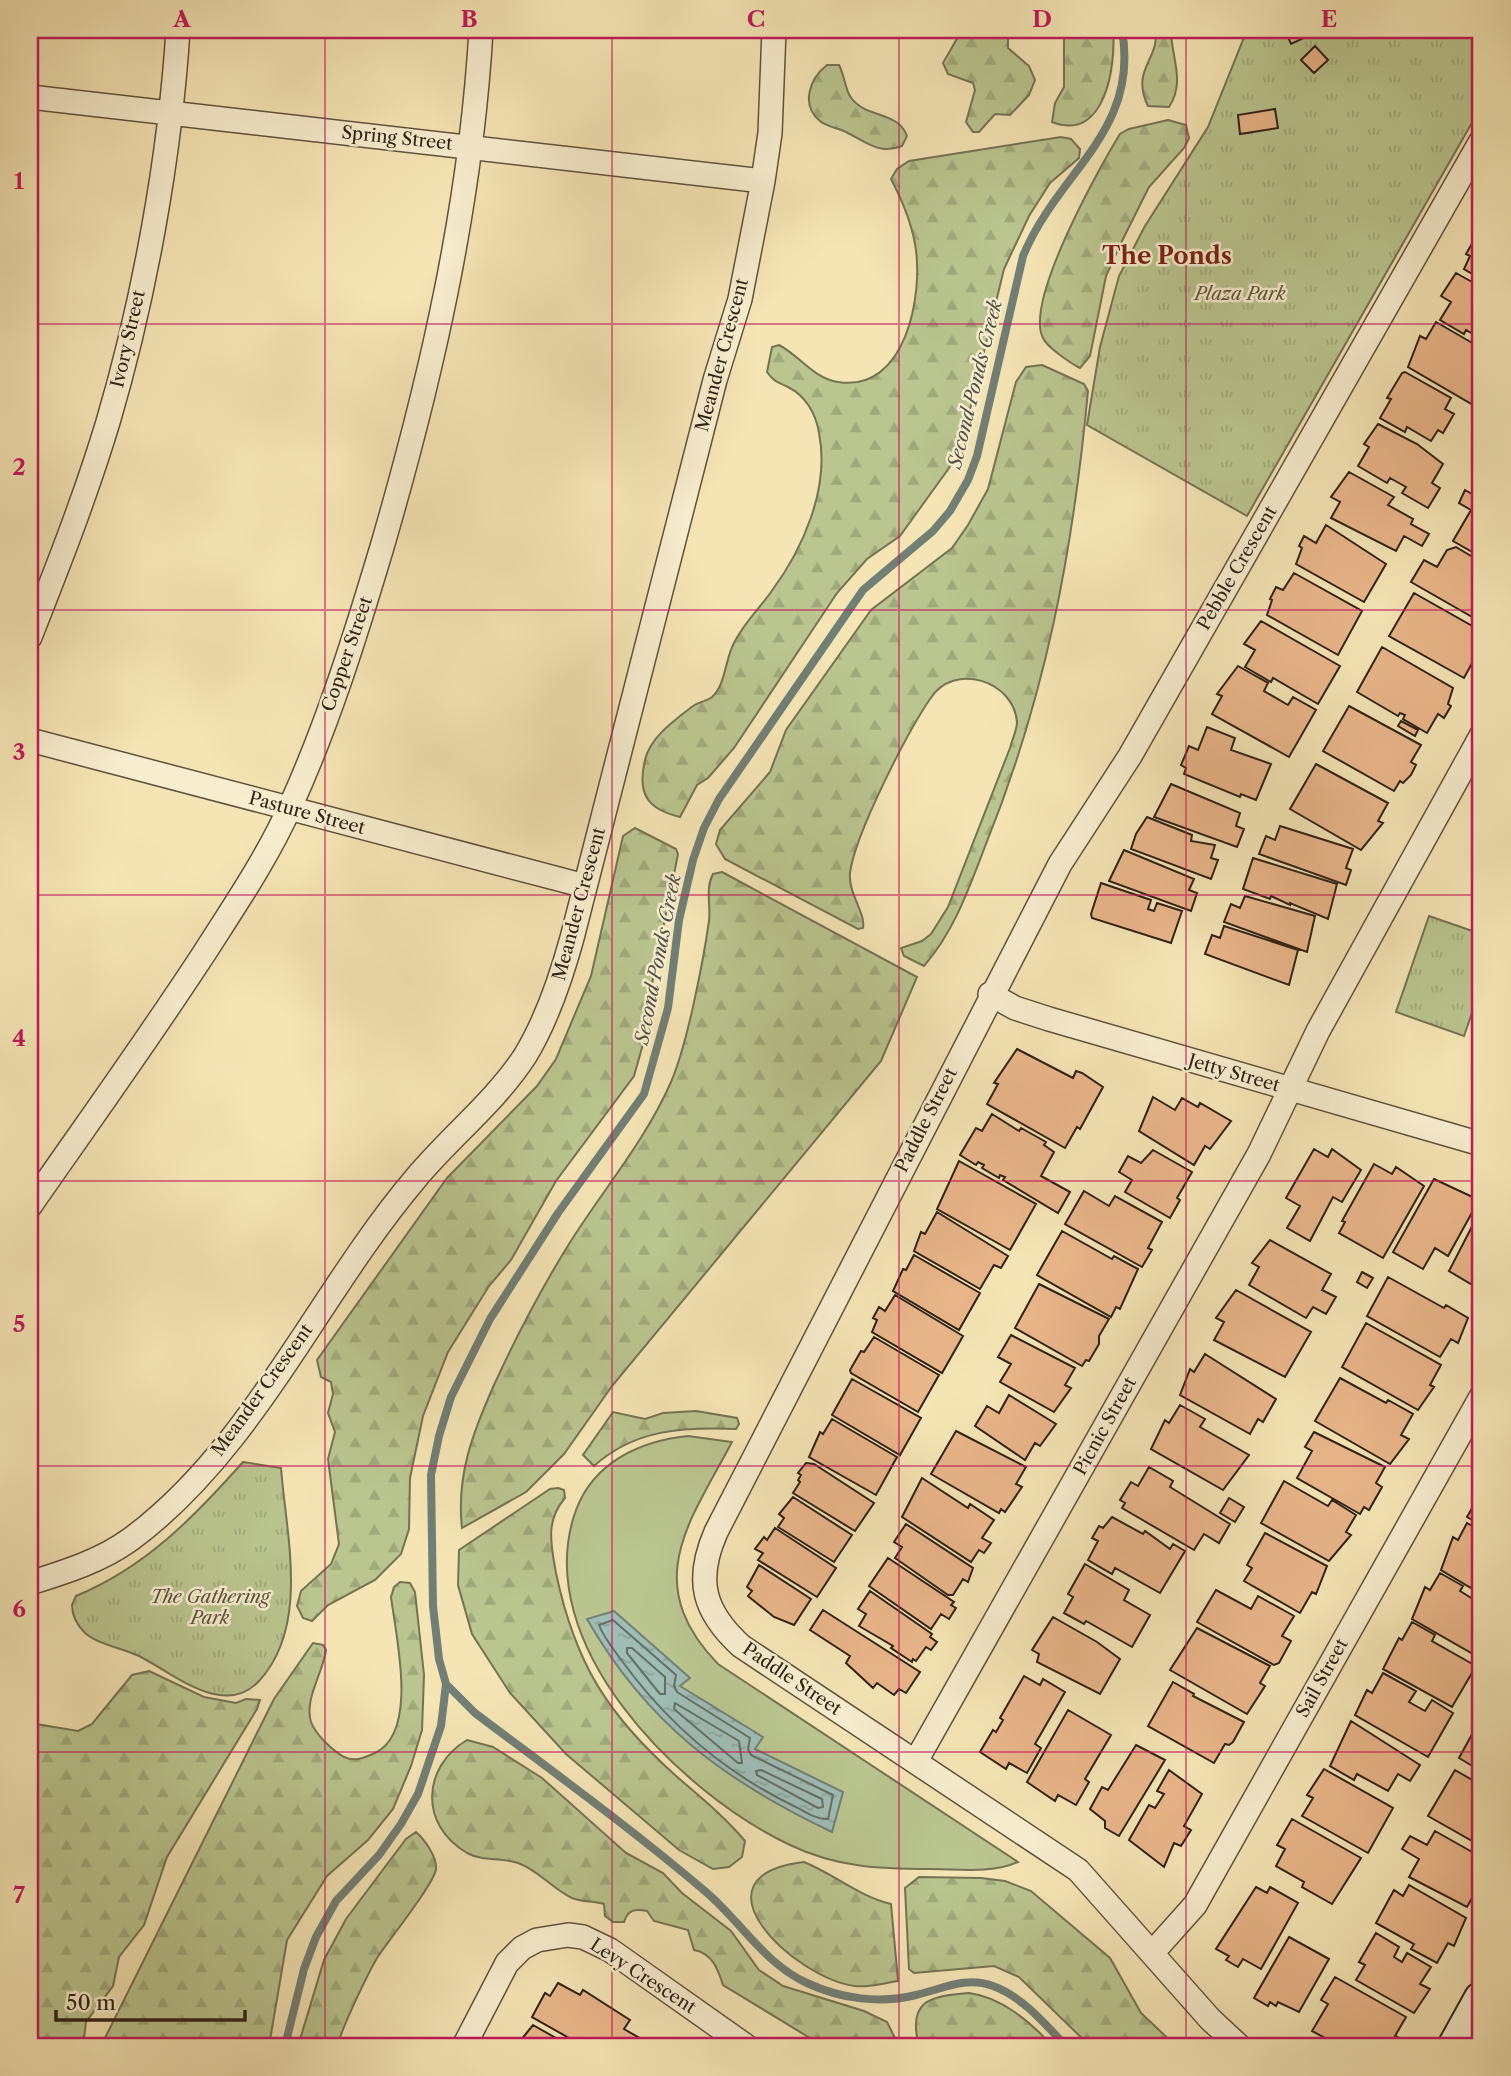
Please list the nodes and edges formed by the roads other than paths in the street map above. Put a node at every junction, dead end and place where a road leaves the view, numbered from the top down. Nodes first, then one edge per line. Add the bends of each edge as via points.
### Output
1 (178, 30) edge
2 (481, 30) edge
3 (774, 30) edge
4 (30, 97) edge
5 (169, 114) junction
6 (1481, 141) edge
7 (471, 146) junction
8 (763, 181) junction
9 (30, 637) edge
10 (1481, 736) edge
11 (30, 740) edge
12 (289, 808) junction
13 (585, 886) junction
14 (990, 994) junction
15 (1290, 1089) junction
16 (1481, 1144) edge
17 (30, 1206) edge
18 (1481, 1397) edge
19 (30, 1583) edge
20 (916, 1762) junction
21 (1153, 1952) junction
22 (1481, 1999) edge
23 (464, 2046) edge
24 (746, 2046) edge
25 (1239, 2046) edge
26 (1455, 2046) edge

1 - 5 street, Ivory Street
2 - 7 street, Copper Street
3 - 8 street, Meander Crescent
4 - 5 street, Spring Street
5 - 7 street, Spring Street
5 - 9 street, Ivory Street via 143,273 120,377 83,495
6 - 14 street, Pebble Crescent via 1130,756 1060,864
7 - 8 street, Spring Street
7 - 12 street, Copper Street via 413,438 368,594
8 - 13 street, Meander Crescent via 740,299
10 - 15 street
11 - 12 street, Pasture Street
12 - 13 street, Pasture Street
12 - 17 street, Copper Street via 239,900
13 - 19 street, Meander Crescent via 561,979 525,1055 497,1093 415,1178 216,1456 130,1539 76,1569
14 - 15 street, Jetty Street via 1025,1012
14 - 20 street, Paddle Street via 716,1532 705,1567 709,1604 716,1620 741,1646
15 - 16 street, Jetty Street
15 - 20 street, Picnic Street via 1259,1154
18 - 21 street, Sail Street via 1195,1905
20 - 21 street, Paddle Street via 1078,1870
21 - 25 street, Paddle Street
22 - 26 street
23 - 24 street, Levy Crescent via 507,1963 537,1940 568,1935 610,1950

